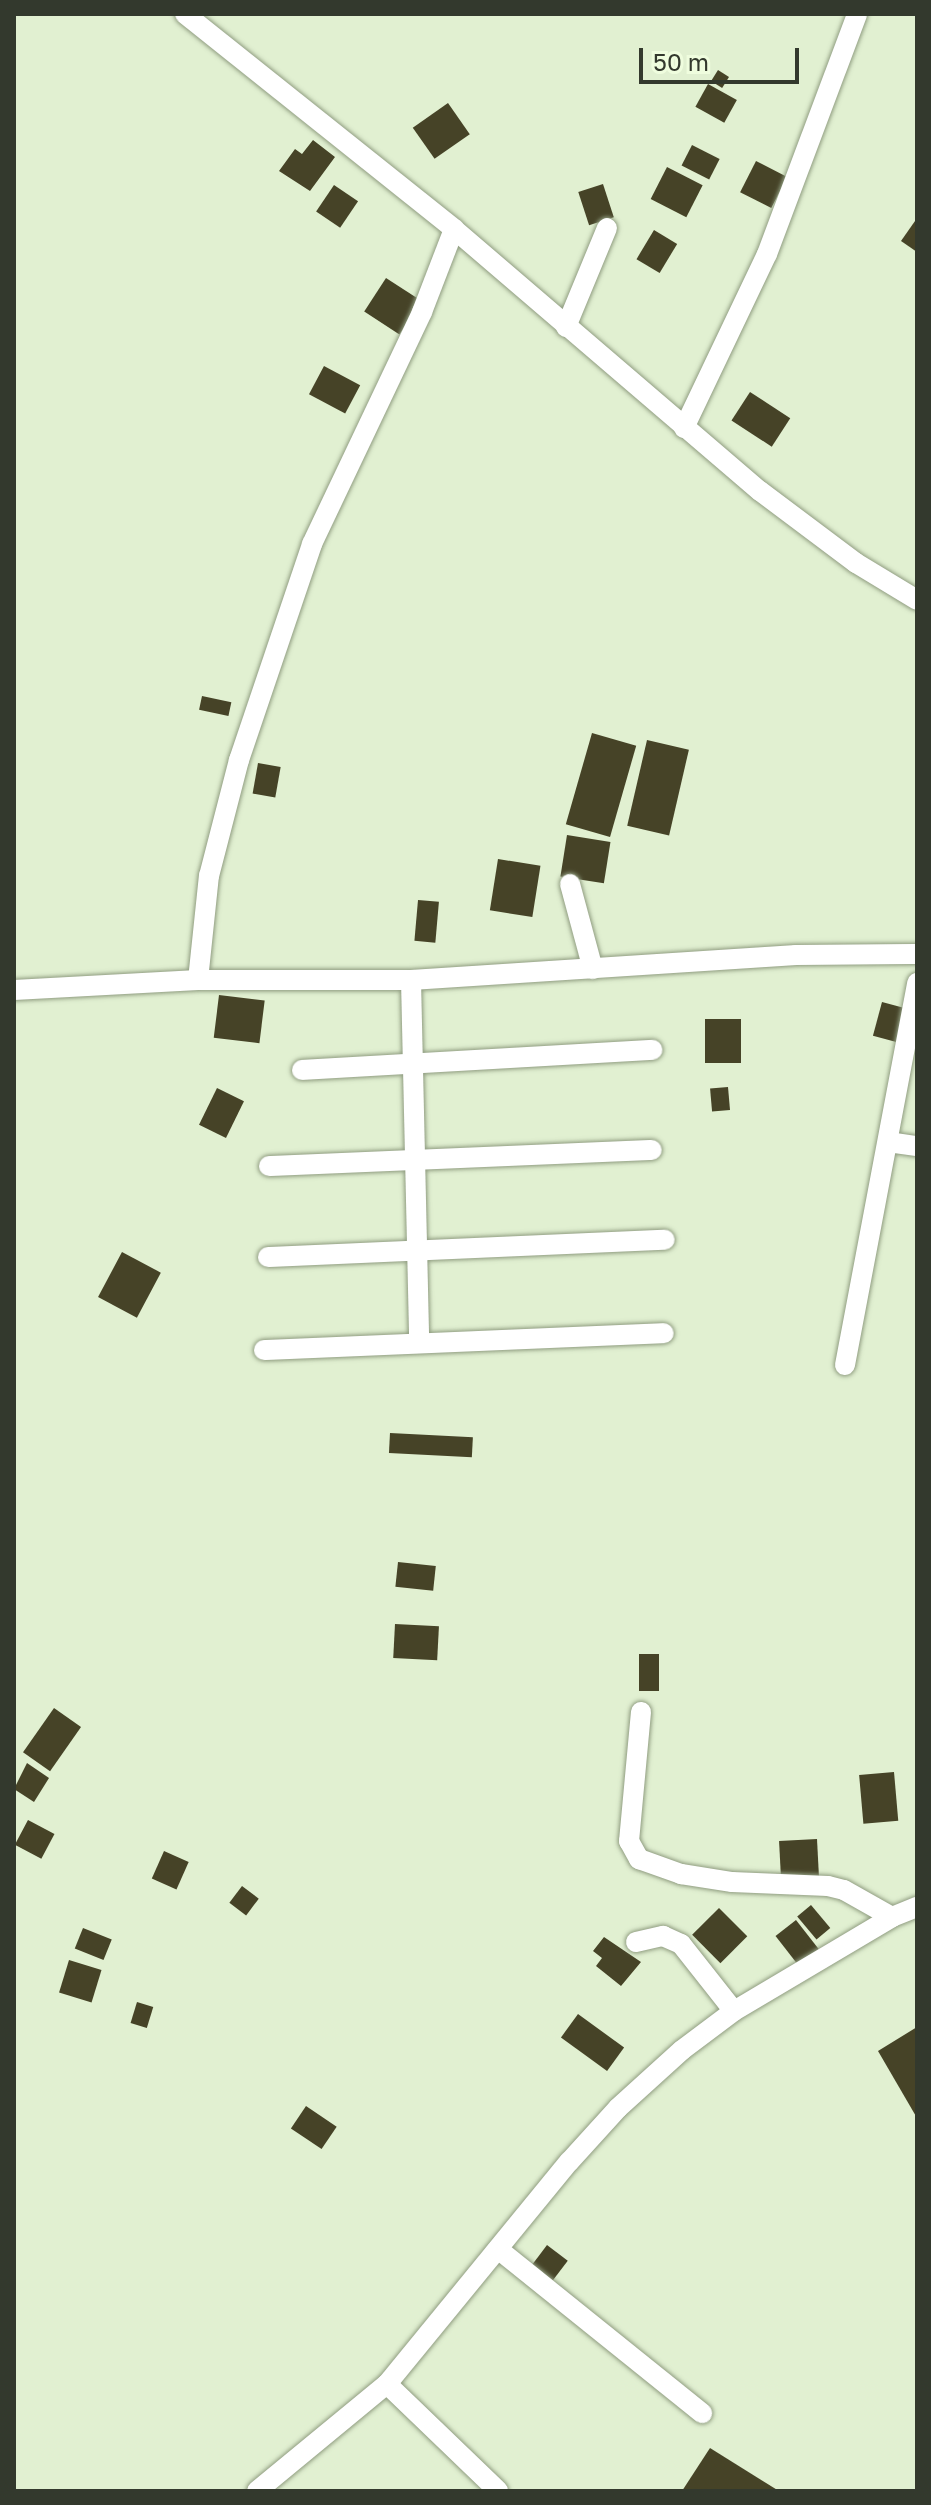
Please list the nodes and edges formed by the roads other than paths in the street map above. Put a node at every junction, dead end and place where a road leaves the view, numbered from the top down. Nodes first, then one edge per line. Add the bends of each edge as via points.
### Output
1 (185, 14) edge
2 (857, 14) edge
3 (607, 228) dead end
4 (454, 229) junction
5 (566, 327) junction
6 (684, 428) junction
7 (917, 600) edge
8 (570, 884) dead end
9 (917, 954) edge
10 (593, 969) junction
11 (198, 980) junction
12 (411, 980) junction
13 (917, 983) edge
14 (14, 990) edge
15 (652, 1050) dead end
16 (410, 1062) junction
17 (302, 1070) dead end
18 (888, 1142) junction
19 (917, 1146) edge
20 (652, 1150) dead end
21 (414, 1162) junction
22 (269, 1166) dead end
23 (665, 1240) dead end
24 (416, 1251) junction
25 (268, 1257) dead end
26 (664, 1333) dead end
27 (419, 1343) junction
28 (264, 1350) dead end
29 (845, 1365) dead end
30 (641, 1712) dead end
31 (917, 1907) edge
32 (892, 1917) junction
33 (636, 1942) dead end
34 (734, 2011) junction
35 (498, 2249) junction
36 (387, 2384) junction
37 (702, 2413) dead end
38 (257, 2491) edge
39 (498, 2491) edge

1 - 4 street
2 - 6 street via 767,254
3 - 5 street
4 - 5 street
4 - 11 street via 422,312 307,558 239,760 209,876
5 - 6 street
6 - 7 street via 856,563
8 - 10 street
9 - 10 street via 796,955
10 - 12 street
11 - 12 street
11 - 14 street
12 - 16 street
13 - 18 street
15 - 16 street
16 - 17 street
16 - 21 street
18 - 19 street
18 - 29 street
20 - 21 street
21 - 22 street
21 - 24 street
23 - 24 street
24 - 25 street
24 - 27 street
26 - 27 street
27 - 28 street
30 - 32 street via 629,1827 631,1850 639,1859 681,1874 732,1882 836,1888
31 - 32 street
32 - 34 street
33 - 34 street via 663,1936 681,1944
34 - 35 street via 618,2108
35 - 36 street
35 - 37 street
36 - 38 street
36 - 39 street

